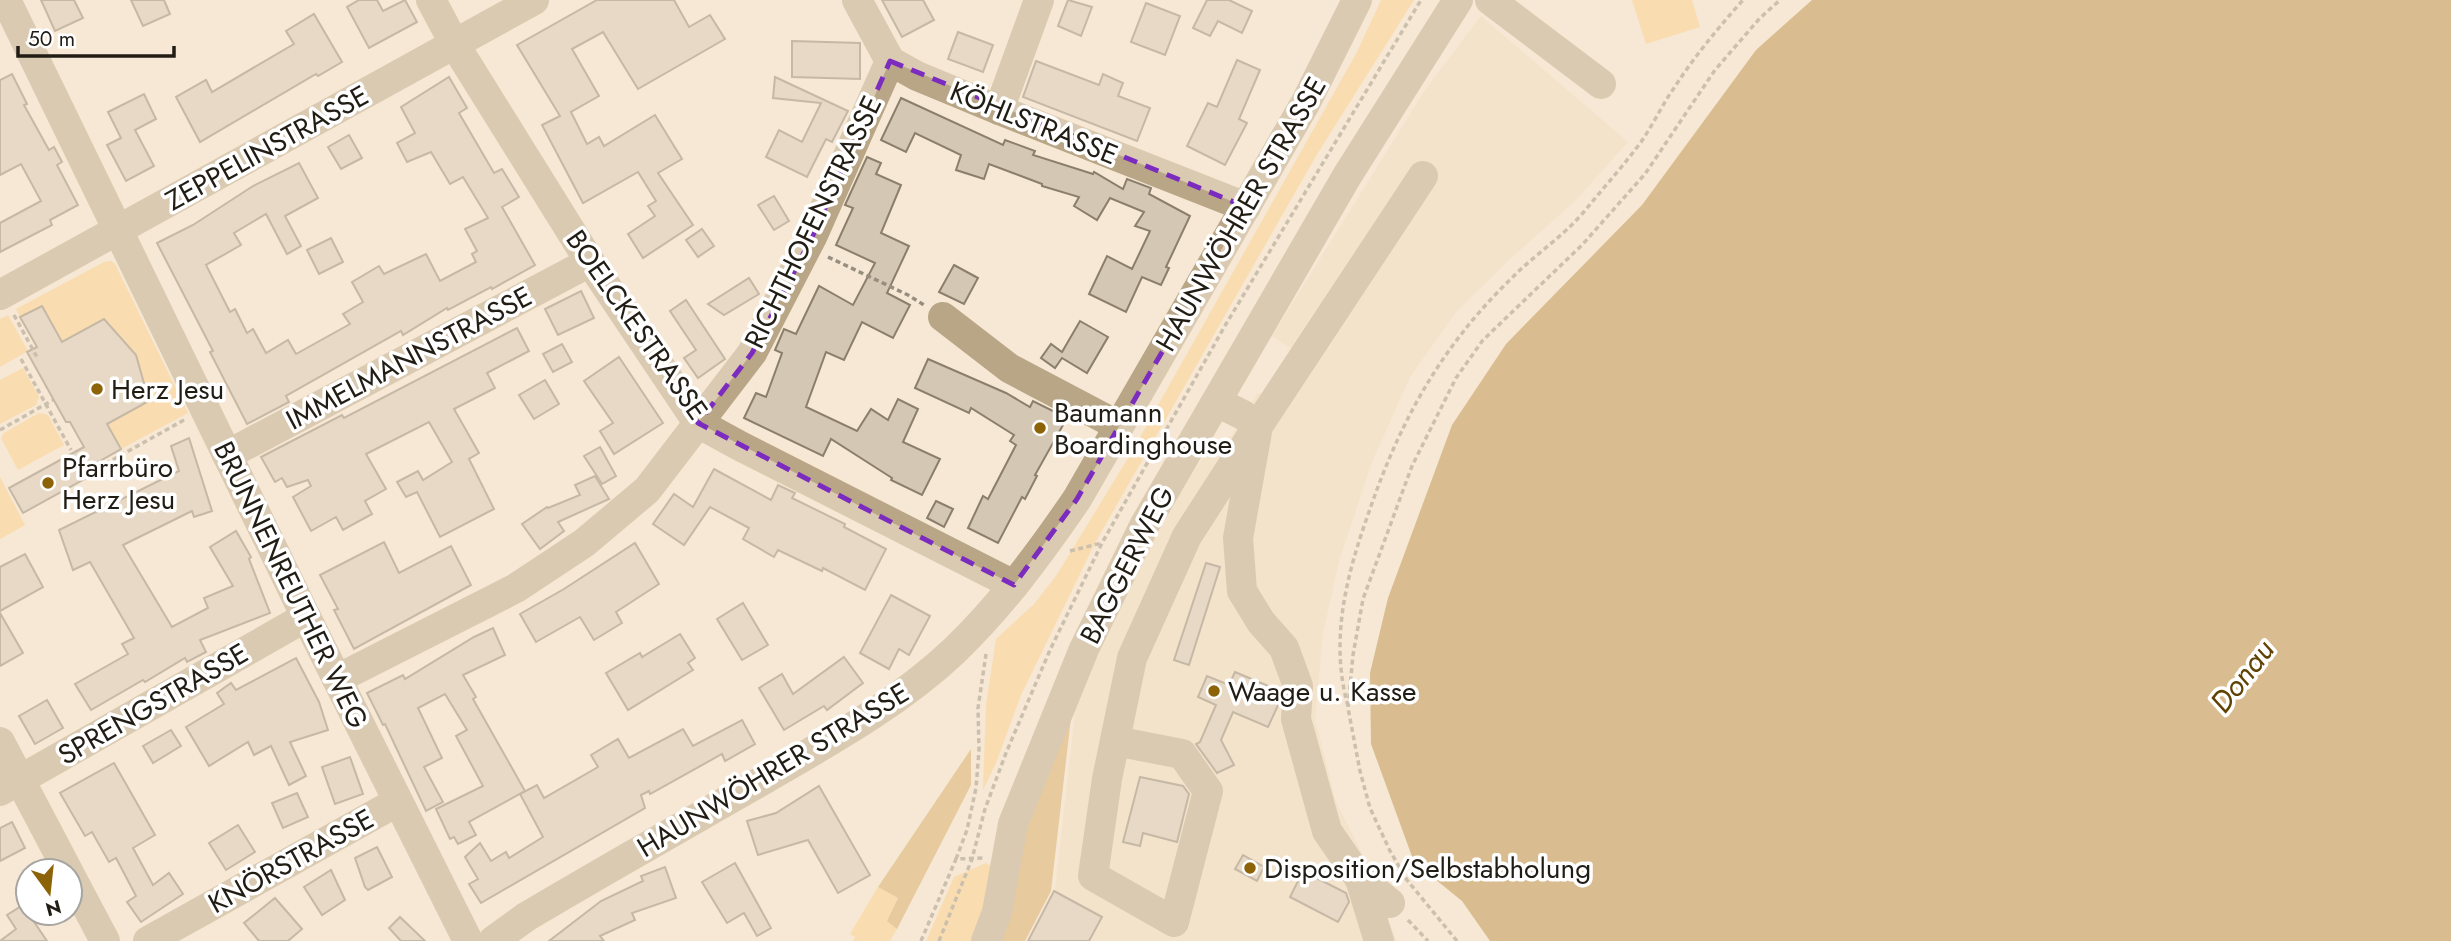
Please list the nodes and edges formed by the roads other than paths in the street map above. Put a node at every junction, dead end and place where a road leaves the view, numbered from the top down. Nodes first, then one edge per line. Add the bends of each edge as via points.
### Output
1 (431, 0) edge
2 (534, 0) edge
3 (857, 0) edge
4 (1039, 0) edge
5 (1357, 0) edge
6 (1458, 0) edge
7 (1490, 0) edge
8 (8, 1) edge
9 (455, 45) junction
10 (890, 61) junction
11 (1601, 83) dead end
12 (999, 110) junction
13 (1423, 176) dead end
14 (1246, 207) junction
15 (118, 229) junction
16 (590, 262) junction
17 (5, 303) edge
18 (943, 317) road end
19 (1217, 402) junction
20 (698, 422) junction
21 (1119, 426) junction
22 (1258, 426) junction
23 (227, 455) junction
24 (1014, 585) junction
25 (306, 617) junction
26 (337, 679) junction
27 (1115, 741) junction
28 (0, 743) edge
29 (10, 785) edge
30 (397, 802) junction
31 (58, 857) edge
32 (1360, 879) junction
33 (84, 901) edge
34 (1390, 903) road end
35 (1172, 932) edge
36 (505, 938) edge
37 (105, 941) edge
38 (148, 941) edge
39 (468, 941) edge
40 (986, 941) edge
41 (1379, 941) edge

1 - 9 street, BOELCKESTRASSE
2 - 9 street, ZEPPELINSTRASSE
3 - 10 street
4 - 12 street
5 - 14 street, HAUNWÖHRER STRASSE
6 - 19 street, BAGGERWEG via 1348,176
7 - 11 street
8 - 15 street, BRUNNENREUTHER WEG
9 - 15 street, ZEPPELINSTRASSE
9 - 16 street, BOELCKESTRASSE
10 - 12 street, KÖHLSTRASSE
10 - 20 street, RICHTHOFENSTRASSE via 807,247 752,353
12 - 14 street, KÖHLSTRASSE
13 - 22 street
14 - 21 street, HAUNWÖHRER STRASSE
15 - 17 street, ZEPPELINSTRASSE
15 - 23 street, BRUNNENREUTHER WEG
16 - 20 street, BOELCKESTRASSE
16 - 23 street, IMMELMANNSTRASSE
18 - 21 street via 1009,368
19 - 22 street
19 - 40 street, BAGGERWEG via 1144,526 1084,649 1013,824 997,912
20 - 24 street, BOELCKESTRASSE
20 - 26 street, RICHTHOFENSTRASSE via 647,490 584,543 516,588
21 - 24 street, HAUNWÖHRER STRASSE via 1077,499
22 - 27 street via 1181,548 1132,658
22 - 32 street via 1238,538 1242,591 1284,648 1298,686 1296,719 1327,831
23 - 25 street, BRUNNENREUTHER WEG
24 - 36 street, HAUNWÖHRER STRASSE via 952,652 877,711 549,904
25 - 26 street, BRUNNENREUTHER WEG
25 - 29 street, SPRENGSTRASSE
26 - 30 street, BRUNNENREUTHER WEG
27 - 35 street via 1093,876
27 - 35 street via 1182,754 1208,791
28 - 29 street
29 - 31 street
30 - 38 street, KNÖRSTRASSE
30 - 39 street, BRUNNENREUTHER WEG
32 - 34 street
32 - 41 street
33 - 37 street

